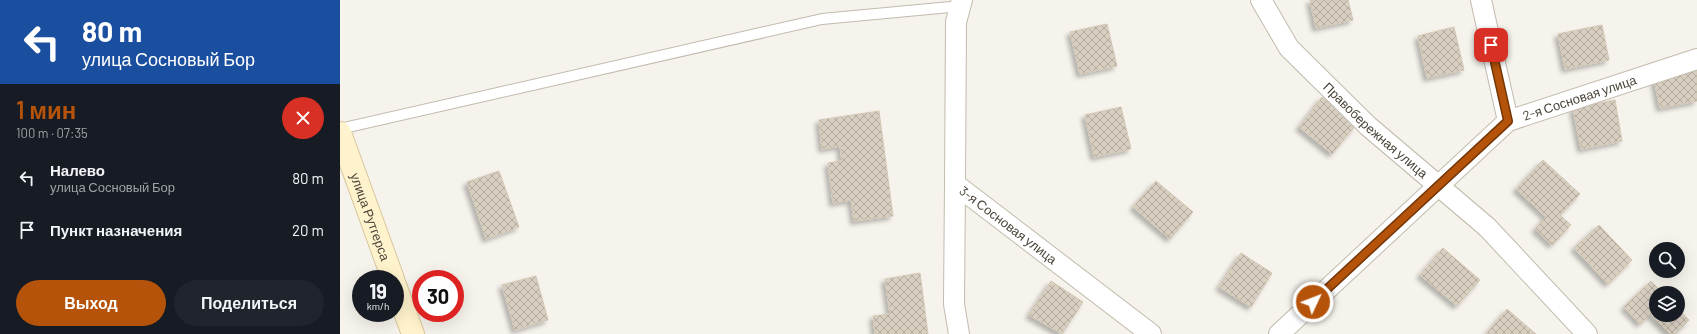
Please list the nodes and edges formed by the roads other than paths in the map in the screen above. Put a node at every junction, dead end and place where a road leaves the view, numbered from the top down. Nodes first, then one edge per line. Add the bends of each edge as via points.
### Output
1 (1262, 0) edge
2 (1481, 0) edge
3 (961, 3) edge
4 (1697, 59) edge
5 (1508, 121) junction
6 (340, 129) edge
7 (340, 133) edge
8 (955, 184) junction
9 (1438, 185) junction
10 (390, 270) edge
11 (404, 310) edge
12 (413, 334) edge
13 (959, 334) edge
14 (1151, 334) edge
15 (1279, 334) edge
16 (1587, 334) edge

1 - 9 street, Правобережная улица via 1289,48 1368,126
2 - 5 street
3 - 6 lane via 822,19
3 - 8 street, 3-я Сосновая улица via 956,22
4 - 5 street, 2-я Сосновая улица
5 - 9 street, 2-я Сосновая улица
7 - 10 main road, улица Рутгерса
8 - 13 street via 954,304
8 - 14 street, 3-я Сосновая улица
9 - 15 street, 2-я Сосновая улица
9 - 16 street, Правобережная улица via 1487,227
11 - 12 main road

